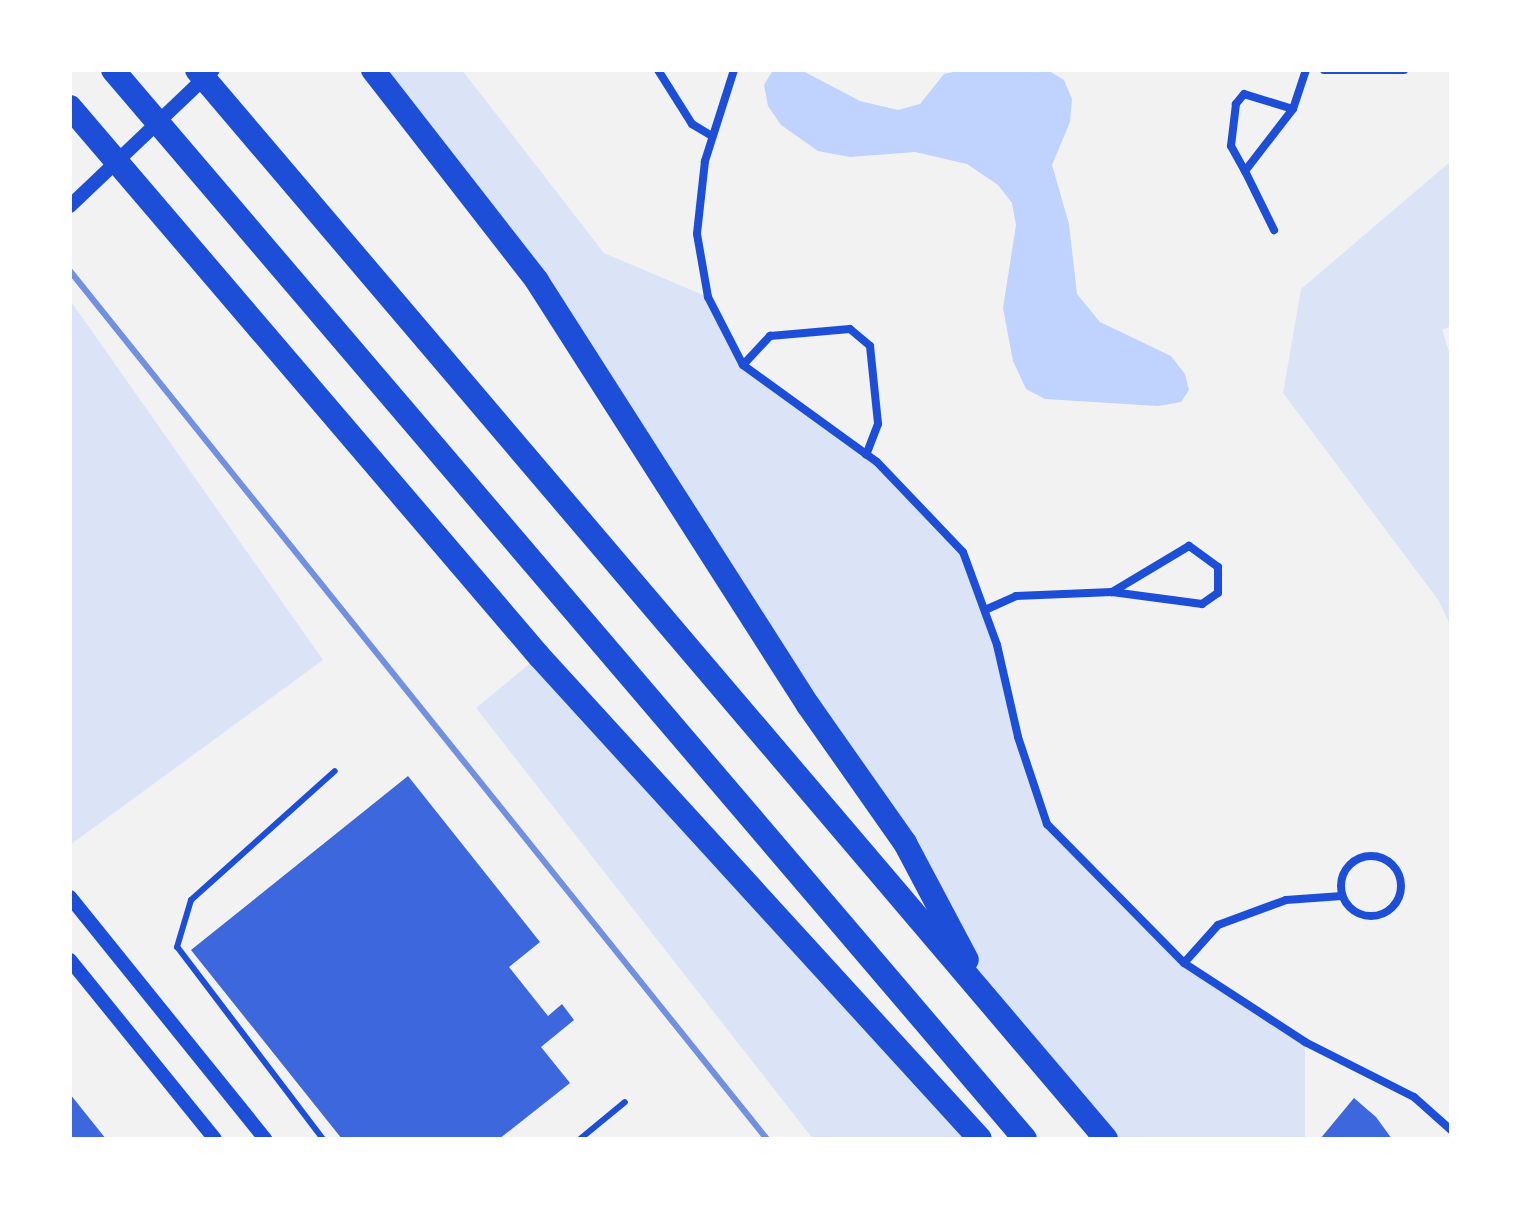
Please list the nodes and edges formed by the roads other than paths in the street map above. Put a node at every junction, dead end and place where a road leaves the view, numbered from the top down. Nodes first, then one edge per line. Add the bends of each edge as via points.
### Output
1 (113, 70) edge
2 (197, 70) edge
3 (213, 70) edge
4 (373, 70) edge
5 (658, 70) edge
6 (734, 70) edge
7 (1306, 70) edge
8 (1324, 70) edge
9 (1404, 70) edge
10 (70, 107) edge
11 (1293, 109) junction
12 (712, 136) junction
13 (124, 156) junction
14 (1245, 171) junction
15 (71, 205) edge
16 (1274, 230) dead end
17 (743, 365) junction
18 (866, 455) junction
19 (1112, 592) junction
20 (985, 610) junction
21 (335, 771) dead end
22 (1342, 896) junction
23 (70, 897) edge
24 (70, 960) edge
25 (1184, 963) junction
26 (989, 1001) junction
27 (625, 1102) dead end
28 (1451, 1130) edge
29 (215, 1139) edge
30 (265, 1139) edge
31 (323, 1139) edge
32 (580, 1139) edge
33 (980, 1139) edge
34 (1025, 1139) edge
35 (1106, 1139) edge

1 - 34 highway
2 - 26 highway
3 - 13 street
4 - 26 highway via 537,281 808,705 905,843
5 - 12 street via 692,124
6 - 12 street
7 - 11 street
8 - 9 street
10 - 13 highway
11 - 14 street
11 - 14 street via 1244,94 1236,104 1231,146
12 - 17 street via 697,234 708,297
13 - 15 street
13 - 33 highway via 539,656
14 - 16 street
17 - 18 street
17 - 18 street via 770,336 850,329 870,346 878,424
18 - 20 street via 963,552
19 - 19 street via 1189,546 1218,567 1218,593 1202,604
19 - 20 street via 1016,596
20 - 25 street via 1047,824
21 - 31 lane via 191,900 177,947
22 - 22 street via 1356,913 1377,916 1395,906 1403,885 1395,865 1377,855 1356,858 1342,875
22 - 25 street via 1286,900 1218,925
23 - 30 street
24 - 29 street
25 - 28 street via 1305,1042 1414,1097
26 - 35 highway
27 - 32 lane

